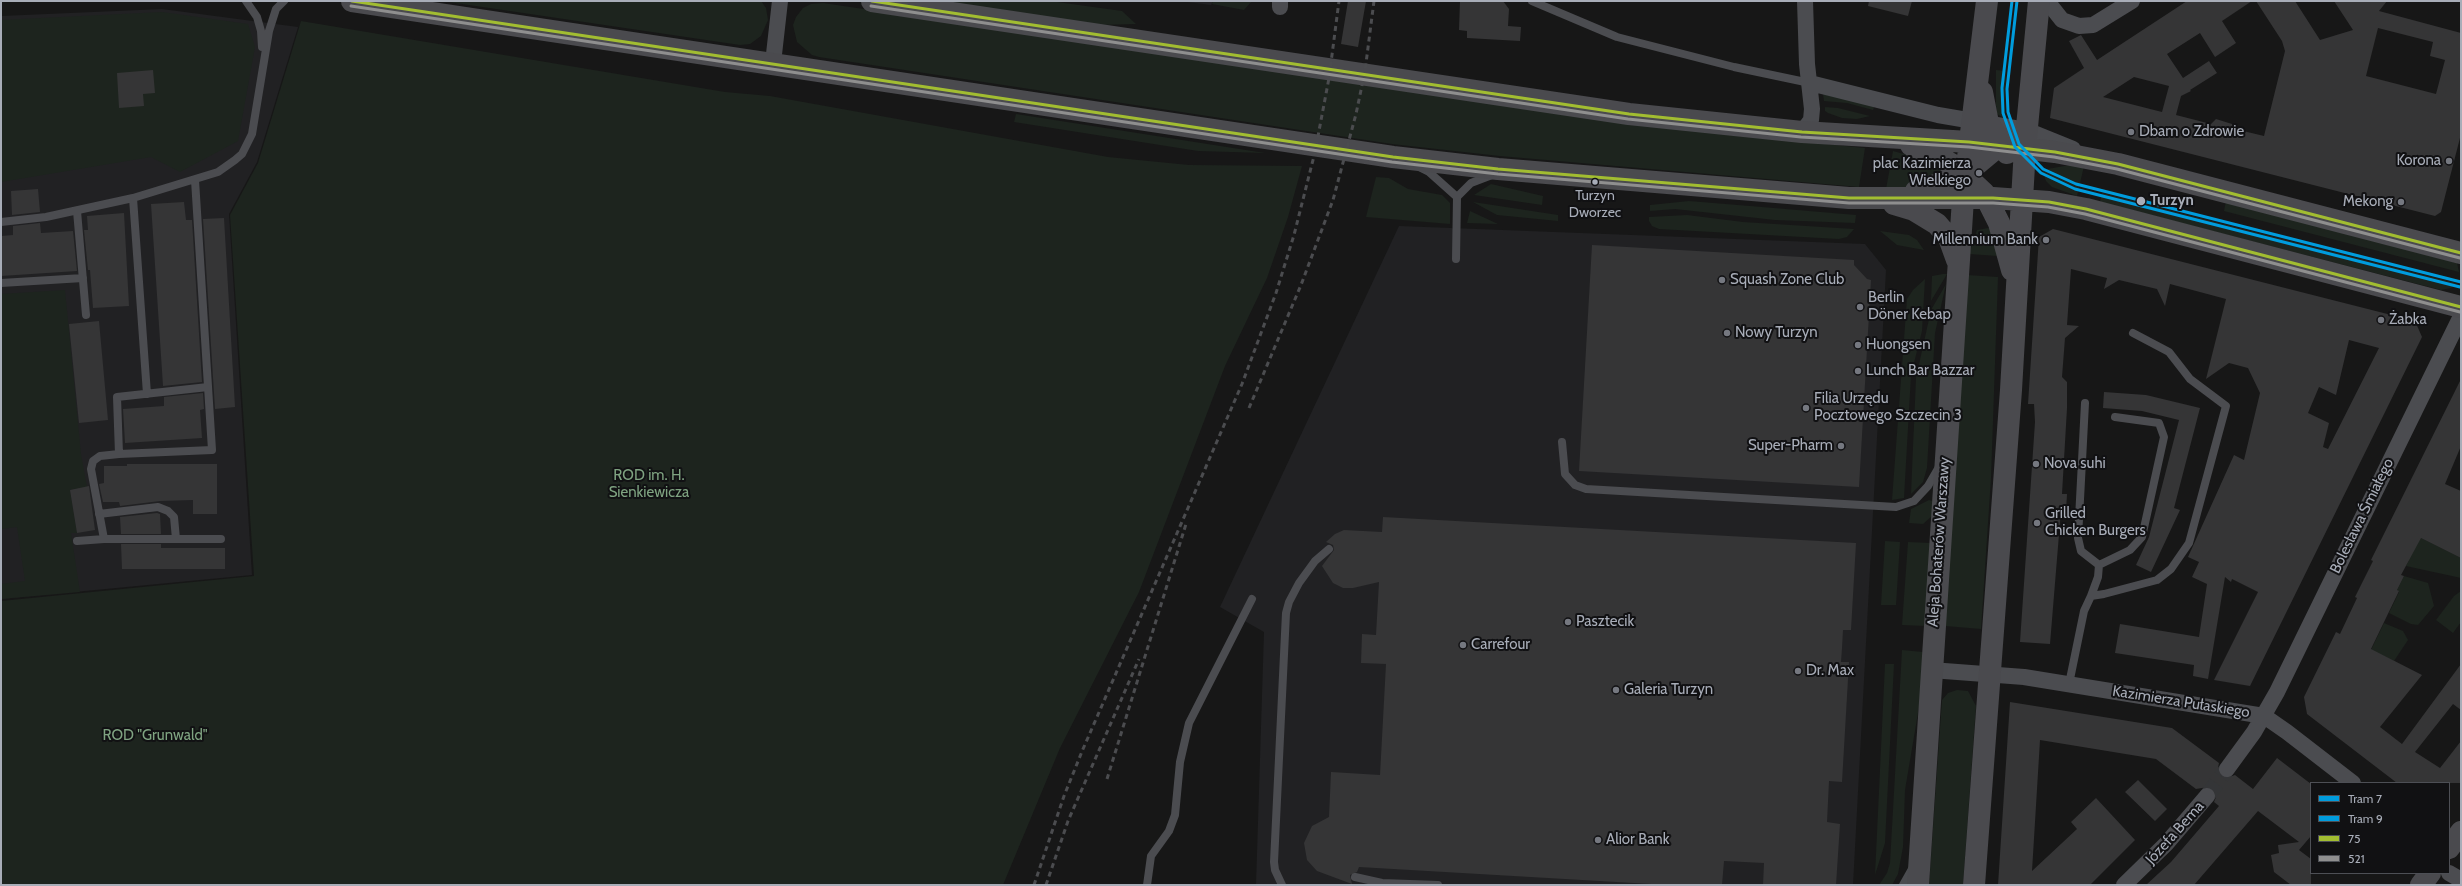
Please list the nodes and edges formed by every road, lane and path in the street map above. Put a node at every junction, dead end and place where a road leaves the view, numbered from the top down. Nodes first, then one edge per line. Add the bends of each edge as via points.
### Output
1 (246, 1) edge
2 (284, 1) edge
3 (352, 1) edge
4 (780, 1) edge
5 (872, 1) edge
6 (1532, 1) edge
7 (1552, 1) edge
8 (1805, 1) edge
9 (1987, 1) edge
10 (2039, 1) edge
11 (2046, 1) edge
12 (2129, 2) edge
13 (1553, 10) junction
14 (262, 60) junction
15 (773, 63) junction
16 (1810, 83) junction
17 (1980, 122) junction
18 (1802, 132) junction
19 (2022, 135) junction
20 (1890, 139) junction
21 (1969, 142) junction
22 (2001, 145) junction
23 (1393, 157) junction
24 (2100, 160) junction
25 (1522, 171) junction
26 (2023, 172) junction
27 (1965, 174) junction
28 (195, 180) junction
29 (1457, 197) junction
30 (133, 198) junction
31 (1988, 198) junction
32 (1882, 199) junction
33 (1963, 199) junction
34 (2023, 200) junction
35 (2086, 209) junction
36 (77, 211) junction
37 (1, 222) edge
38 (2461, 253) edge
39 (1456, 259) dead end
40 (1958, 265) junction
41 (2017, 276) junction
42 (83, 278) junction
43 (1, 283) edge
44 (2461, 307) edge
45 (86, 315) dead end
46 (2461, 316) edge
47 (2133, 333) dead end
48 (208, 387) junction
49 (147, 394) junction
50 (2085, 403) dead end
51 (2115, 417) dead end
52 (1562, 442) dead end
53 (1946, 450) junction
54 (119, 454) junction
55 (99, 514) junction
56 (104, 539) junction
57 (176, 539) junction
58 (221, 539) dead end
59 (77, 542) dead end
60 (1329, 549) dead end
61 (2099, 565) junction
62 (2091, 596) junction
63 (1252, 599) dead end
64 (1931, 670) junction
65 (1988, 674) junction
66 (2069, 684) junction
67 (2264, 716) junction
68 (2227, 769) tunnel mouth
69 (2352, 782) edge
70 (2207, 796) tunnel mouth
71 (2461, 832) edge
72 (1920, 847) junction
73 (2450, 847) edge
74 (2450, 849) edge
75 (2461, 856) edge
76 (2429, 874) edge
77 (2450, 874) edge
78 (1355, 876) dead end
79 (2461, 880) edge
80 (1147, 885) edge
81 (1282, 885) edge
82 (1438, 885) edge
83 (1903, 885) edge
84 (1918, 885) edge
85 (1974, 885) edge
86 (2124, 885) edge
87 (2421, 885) edge

1 - 14 lane via 257,17 261,31
2 - 14 lane via 272,18
3 - 15 street
4 - 15 street
5 - 18 street via 1629,114
6 - 13 lane
7 - 13 lane
8 - 16 street via 1806,64
9 - 17 street, Aleja Bohaterów Warszawy via 1979,59
10 - 19 street via 2029,103
11 - 12 street via 2062,20 2079,26 2093,25
13 - 16 lane via 1617,37 1734,67
14 - 28 lane via 252,134 242,154 218,172
15 - 23 street
16 - 17 street via 1904,107
16 - 18 street via 1812,117
17 - 19 street
17 - 21 street, Aleja Bohaterów Warszawy
17 - 22 street
18 - 20 street
19 - 22 street
19 - 24 street
19 - 26 street
20 - 21 street
20 - 27 street via 1936,156
21 - 22 street
21 - 27 street, Aleja Bohaterów Warszawy
22 - 26 street
22 - 27 street
23 - 25 street
23 - 29 lane via 1429,172
24 - 26 street via 2062,161
24 - 38 street
25 - 29 lane via 1487,176 1471,183
25 - 32 street
26 - 31 street
26 - 34 street
26 - 35 street via 2044,191 2062,201
27 - 31 street
27 - 32 street via 1933,187
27 - 33 street, Aleja Bohaterów Warszawy
28 - 30 lane
28 - 48 lane
29 - 39 lane
30 - 36 lane
30 - 49 lane
31 - 33 street
31 - 34 street
31 - 40 street via 1972,218
31 - 41 street
32 - 33 street
32 - 40 street via 1914,210 1937,224 1949,238
33 - 40 street, Aleja Bohaterów Warszawy
34 - 35 street
34 - 41 street
35 - 44 street
36 - 37 lane
36 - 42 lane
40 - 53 street, Aleja Bohaterów Warszawy
41 - 65 street
42 - 43 lane
42 - 45 lane
46 - 67 street, Bolesława Śmiałego
47 - 62 lane via 2170,352 2190,379 2226,406 2189,543 2172,569 2157,580
48 - 49 lane
48 - 54 lane via 212,450
49 - 54 lane via 117,397
50 - 61 lane via 2078,538 2081,551
51 - 61 lane via 2158,423 2164,437 2142,537 2130,550
52 - 53 lane via 1565,474 1575,485 1586,489 1882,508 1896,507 1914,501 1932,479
53 - 64 street, Aleja Bohaterów Warszawy
54 - 55 lane via 100,456 93,461 91,469
55 - 56 lane
55 - 57 lane via 158,507 174,517
56 - 57 lane
56 - 59 lane
57 - 58 lane
60 - 81 lane via 1315,561 1299,583 1286,613 1274,862
61 - 62 lane via 2098,578
62 - 66 lane via 2084,611
63 - 80 lane via 1189,723 1180,762 1175,815 1169,831 1151,856
64 - 65 street
64 - 72 street, Aleja Bohaterów Warszawy
65 - 66 street, Kazimierza Pułaskiego
65 - 85 street
66 - 67 street, Kazimierza Pułaskiego
67 - 68 street
67 - 69 street, Kazimierza Pułaskiego
70 - 86 street, Józefa Bema via 2166,844
71 - 73 street
72 - 83 lane
72 - 84 street, Aleja Bohaterów Warszawy
74 - 75 street
76 - 87 street
77 - 79 street
78 - 82 lane via 1382,883

